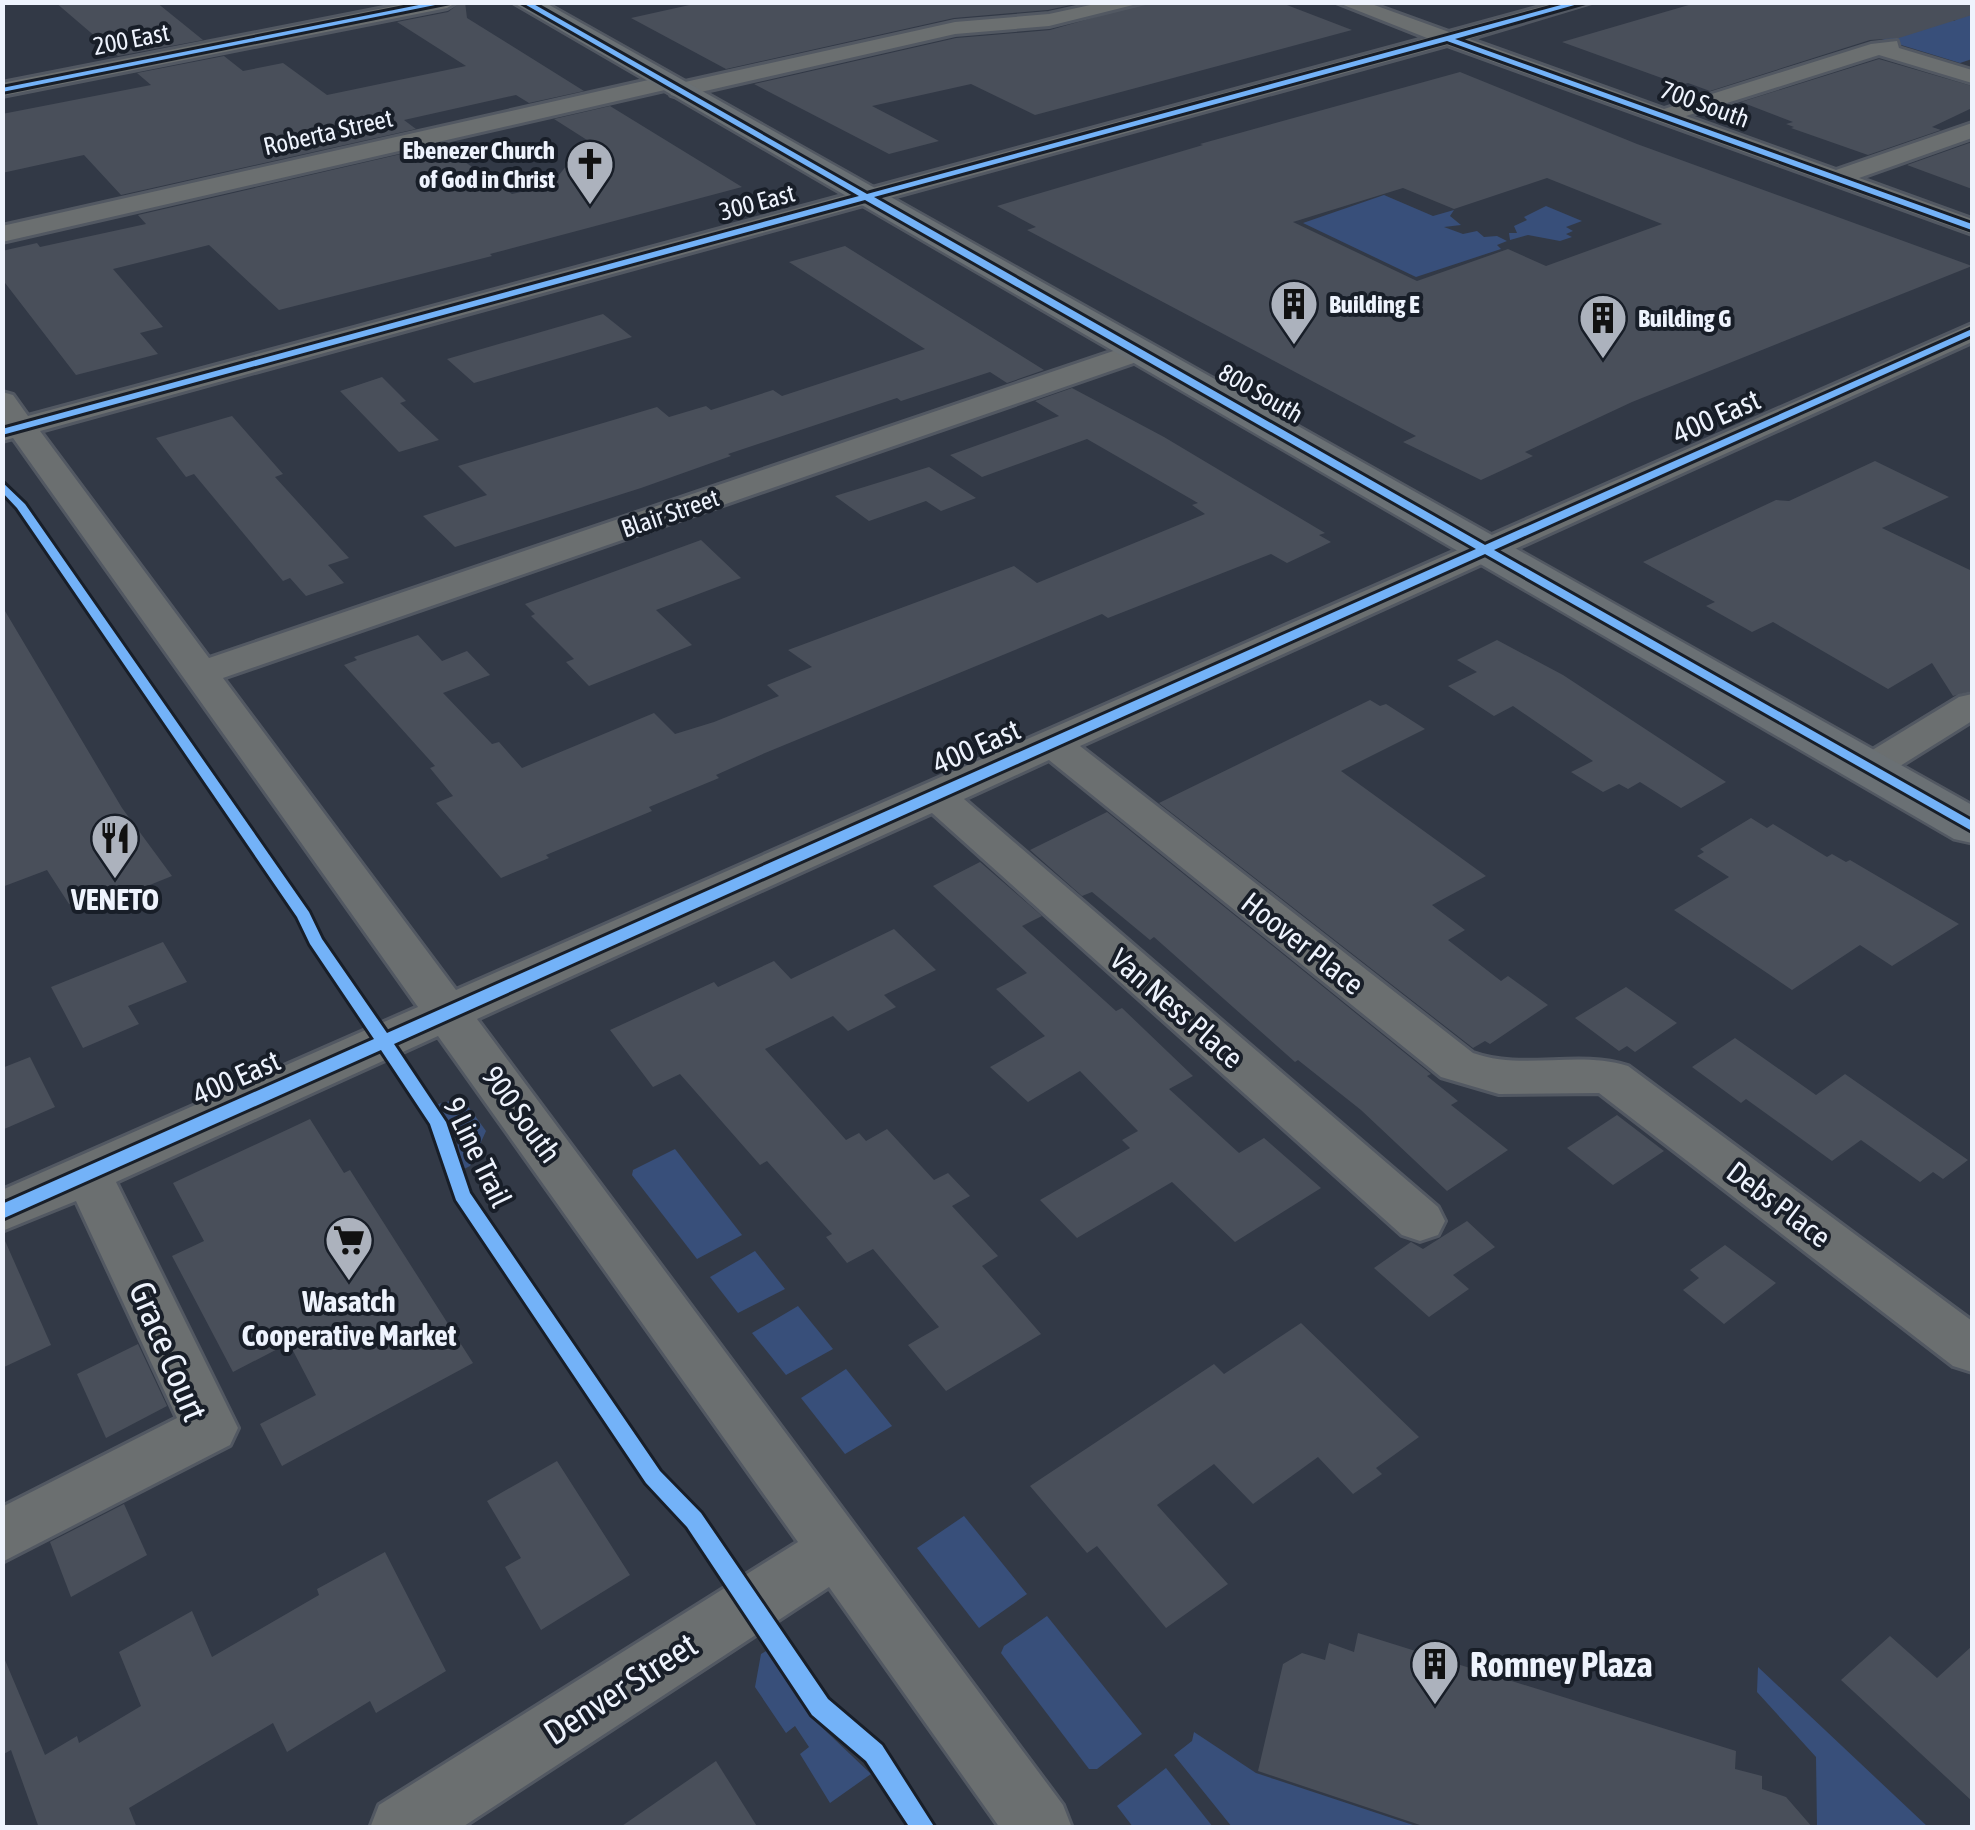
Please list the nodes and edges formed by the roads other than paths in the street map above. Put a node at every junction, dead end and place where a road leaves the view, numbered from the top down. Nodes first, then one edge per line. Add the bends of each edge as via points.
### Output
1 (446, 2) edge
2 (524, 2) edge
3 (1135, 2) edge
4 (1346, 2) edge
5 (1582, 2) edge
6 (1448, 39) junction
7 (1972, 77) edge
8 (672, 86) junction
9 (2, 90) edge
10 (1664, 116) junction
11 (1972, 130) edge
12 (1837, 178) junction
13 (868, 198) junction
14 (1972, 227) edge
15 (2, 234) edge
16 (1972, 332) edge
17 (1138, 352) junction
18 (9, 420) edge
19 (1484, 549) junction
20 (201, 673) junction
21 (1972, 705) edge
22 (1051, 742) junction
23 (1870, 768) junction
24 (934, 794) junction
25 (1972, 826) edge
26 (449, 1011) junction
27 (1579, 1074) joint
28 (88, 1175) junction
29 (2, 1212) edge
30 (1420, 1221) dead end
31 (1972, 1350) edge
32 (2, 1536) edge
33 (838, 1549) junction
34 (402, 1828) edge
35 (1040, 1828) edge

1 - 9 street, 200 East
2 - 8 main road, 800 South
3 - 8 street, Roberta Street via 1049,20 940,30
4 - 6 street, 700 South
5 - 6 street, 300 East
6 - 10 street, 700 South
6 - 13 street, 300 East
7 - 10 street via 1884,46
8 - 13 main road, 800 South
8 - 15 street, Roberta Street
10 - 12 street, 700 South
11 - 12 street
12 - 14 street, 700 South
13 - 17 main road, 800 South
13 - 18 street, 300 East
16 - 19 street, 400 East
17 - 19 main road, 800 South
17 - 20 street, Blair Street
18 - 20 street, 900 South
19 - 22 street, 400 East
19 - 23 main road, 800 South
20 - 26 street, 900 South
21 - 23 street
22 - 24 street, 400 East
22 - 27 street, Hoover Place via 1458,1065 1509,1080
23 - 25 main road, 800 South
24 - 26 street, 400 East
24 - 30 street, Van Ness Place
26 - 28 street, 400 East
26 - 33 street, 900 South
27 - 31 street, Debs Place via 1624,1086
28 - 29 street, 400 East
28 - 32 street, Grace Court via 210,1428
33 - 34 street, Denver Street
33 - 35 street, 900 South

